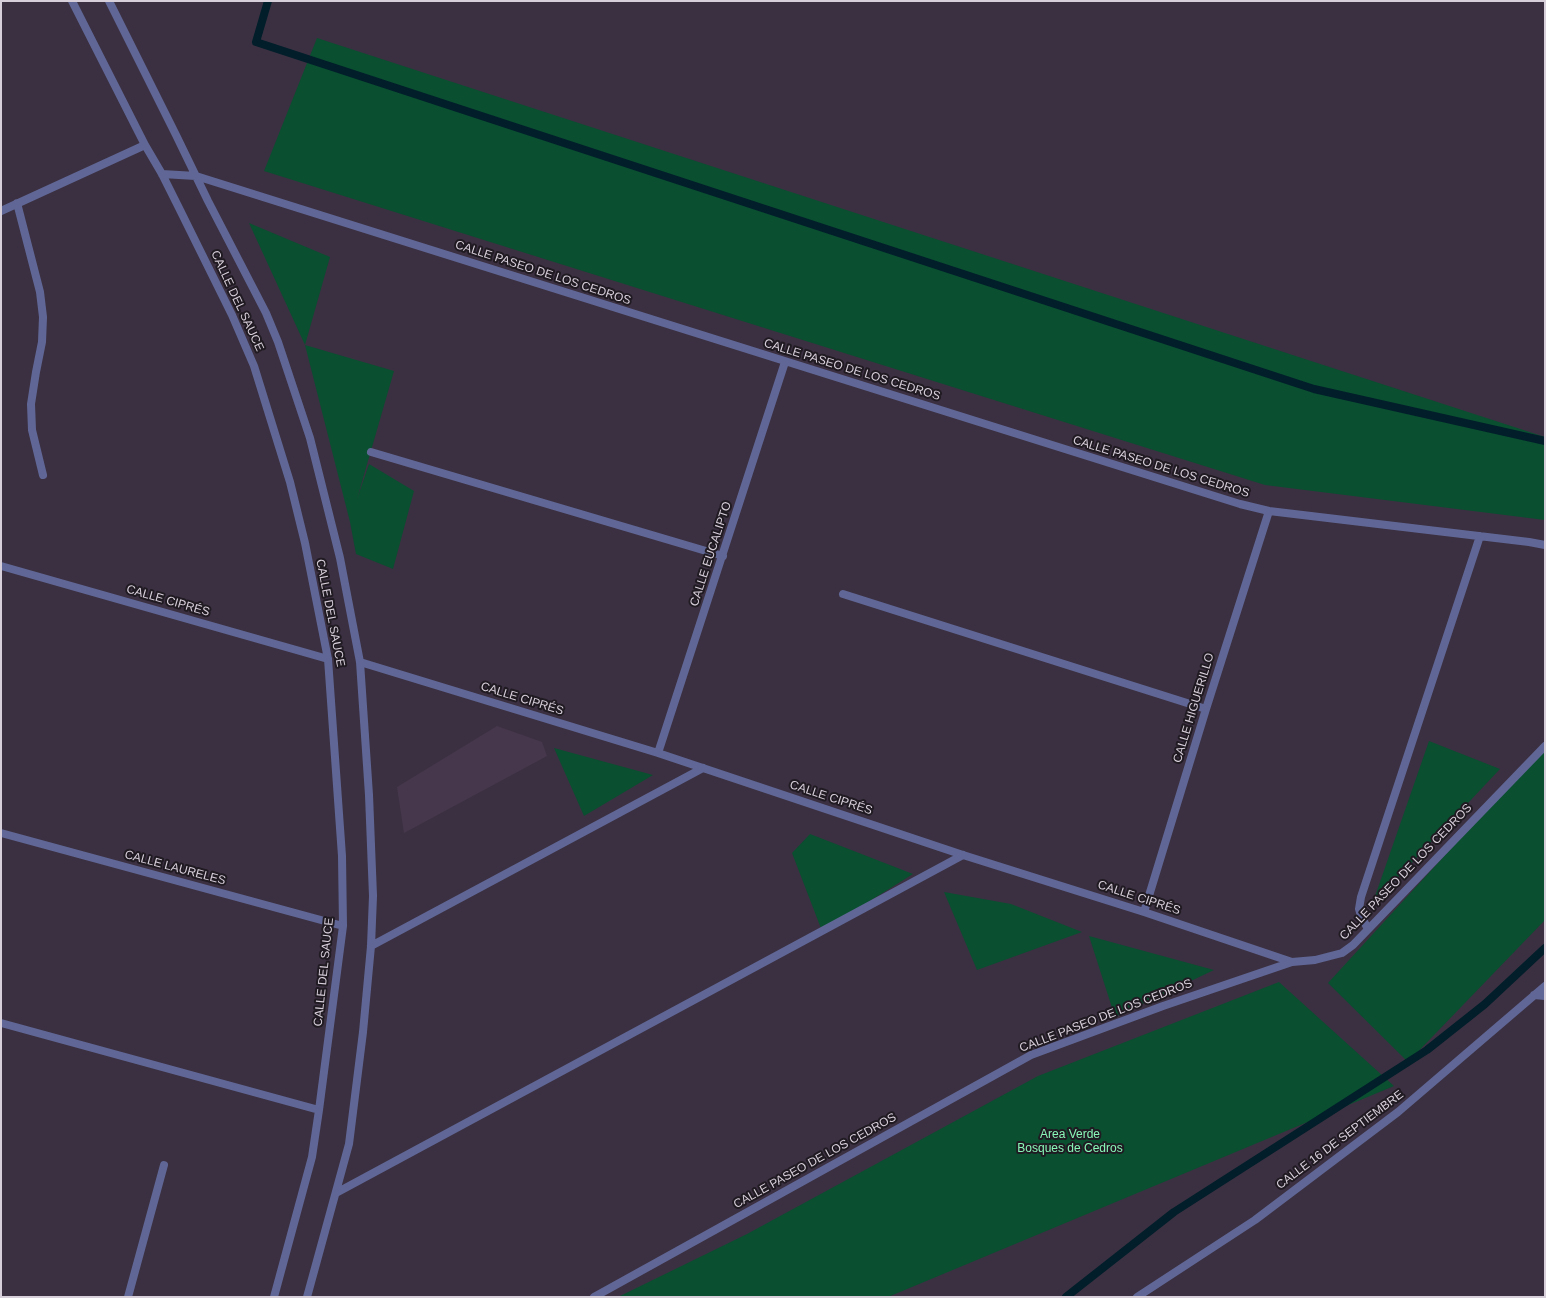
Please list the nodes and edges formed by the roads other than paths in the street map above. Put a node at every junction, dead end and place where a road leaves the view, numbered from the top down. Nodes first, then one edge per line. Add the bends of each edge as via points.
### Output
1 (72, 1) edge
2 (109, 1) edge
3 (145, 145) junction
4 (162, 174) junction
5 (196, 176) junction
6 (17, 203) junction
7 (1, 211) edge
8 (785, 362) junction
9 (371, 452) dead end
10 (43, 475) dead end
11 (1269, 511) junction
12 (1480, 536) junction
13 (1545, 545) edge
14 (723, 556) junction
15 (1, 566) edge
16 (843, 594) dead end
17 (328, 659) junction
18 (360, 662) junction
19 (1206, 709) junction
20 (1545, 746) edge
21 (658, 753) junction
22 (703, 768) junction
23 (1, 833) edge
24 (963, 855) junction
25 (1144, 912) junction
26 (343, 926) junction
27 (1368, 929) junction
28 (371, 946) junction
29 (1292, 962) junction
30 (1545, 986) edge
31 (1534, 995) junction
32 (1545, 996) edge
33 (1, 1023) edge
34 (319, 1110) junction
35 (164, 1165) dead end
36 (336, 1194) junction
37 (128, 1297) edge
38 (274, 1297) edge
39 (307, 1297) edge
40 (594, 1297) edge
41 (1138, 1297) edge

1 - 3 street, CALLE DEL SAUCE
2 - 5 street, CALLE DEL SAUCE
3 - 4 street, CALLE DEL SAUCE
3 - 6 street
4 - 5 street, CALLE PASEO DE LOS CEDROS
4 - 17 street, CALLE DEL SAUCE via 232,315 254,366 290,482
5 - 8 street, CALLE PASEO DE LOS CEDROS
5 - 18 street, CALLE DEL SAUCE via 266,313 278,342 308,431 340,558
6 - 7 street
6 - 10 street via 40,292 43,317 42,342 31,404 32,430
8 - 11 street, CALLE PASEO DE LOS CEDROS
8 - 14 street, CALLE EUCALIPTO
9 - 14 street
11 - 12 street, CALLE PASEO DE LOS CEDROS
11 - 19 street, CALLE HIGUERILLO
12 - 13 street, CALLE PASEO DE LOS CEDROS
12 - 27 street via 1361,896 1359,909
14 - 21 street, CALLE EUCALIPTO
15 - 17 street, CALLE CIPRÉS
16 - 19 street
17 - 26 street, CALLE DEL SAUCE via 342,856
18 - 21 street, CALLE CIPRÉS
18 - 28 street, CALLE DEL SAUCE via 373,896
19 - 25 street, CALLE HIGUERILLO
20 - 27 street, CALLE PASEO DE LOS CEDROS
21 - 22 street, CALLE CIPRÉS
22 - 24 street, CALLE CIPRÉS
22 - 28 street
23 - 26 street, CALLE LAURELES
24 - 25 street, CALLE CIPRÉS
24 - 36 street
25 - 29 street, CALLE CIPRÉS
26 - 34 street, CALLE DEL SAUCE
27 - 29 street, CALLE PASEO DE LOS CEDROS via 1342,953 1315,960
28 - 36 street, CALLE DEL SAUCE via 349,1144
29 - 40 street, CALLE PASEO DE LOS CEDROS via 1162,1006 1031,1055
30 - 31 street, CALLE 16 DE SEPTIEMBRE
31 - 32 street
31 - 41 street, CALLE 16 DE SEPTIEMBRE via 1398,1112 1255,1220
33 - 34 street
34 - 38 street, CALLE DEL SAUCE via 312,1157
35 - 37 street
36 - 39 street, CALLE DEL SAUCE

